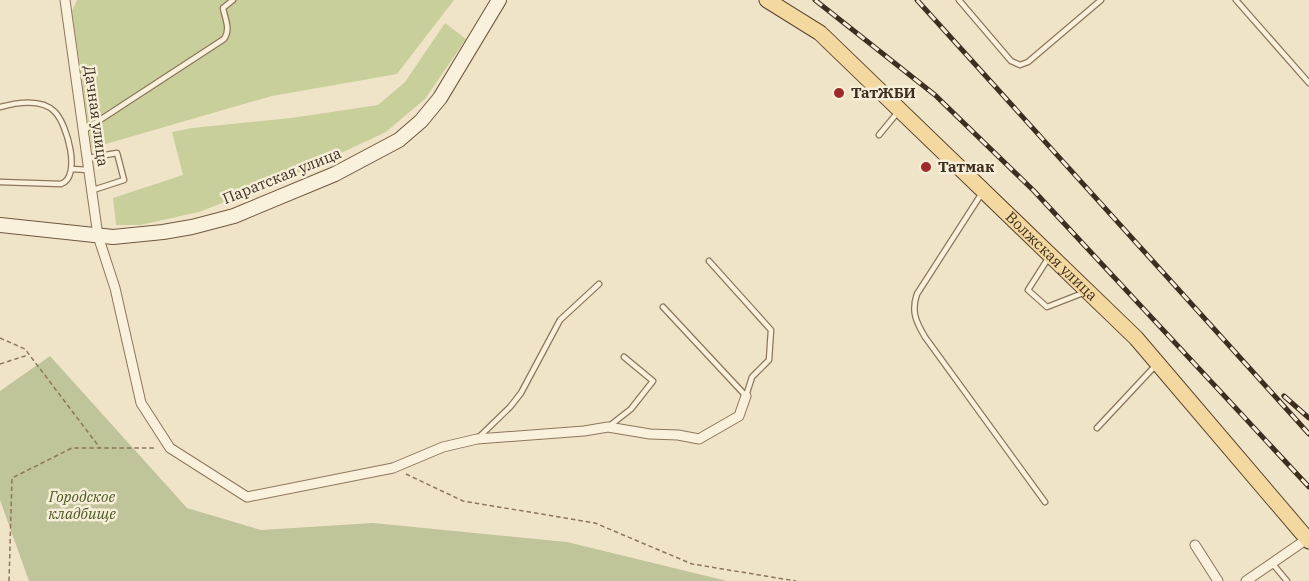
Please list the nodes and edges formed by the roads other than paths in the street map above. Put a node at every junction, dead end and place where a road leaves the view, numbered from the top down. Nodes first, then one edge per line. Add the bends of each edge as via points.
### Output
1 (65, 0) edge
2 (233, 0) edge
3 (499, 0) edge
4 (767, 0) edge
5 (959, 0) edge
6 (1101, 0) edge
7 (1236, 0) edge
8 (1309, 83) edge
9 (0, 107) edge
10 (900, 110) junction
11 (82, 131) junction
12 (879, 135) dead end
13 (86, 158) junction
14 (72, 169) junction
15 (88, 170) junction
16 (0, 182) edge
17 (90, 191) junction
18 (983, 191) junction
19 (0, 225) edge
20 (98, 236) junction
21 (1050, 255) junction
22 (709, 261) dead end
23 (599, 284) dead end
24 (1087, 291) junction
25 (663, 306) dead end
26 (624, 357) dead end
27 (1157, 363) junction
28 (746, 396) junction
29 (608, 427) junction
30 (1097, 428) dead end
31 (477, 439) junction
32 (1045, 502) dead end
33 (1308, 540) edge
34 (1195, 545) dead end
35 (1272, 563) junction
36 (1218, 581) edge
37 (1246, 581) edge
38 (1287, 581) edge

1 - 11 street, Дачная улица
2 - 11 lane via 223,8 228,26 224,39
3 - 20 main road, Паратская улица via 440,98 399,140 335,174 234,216 136,236
4 - 10 main road, Волжская улица via 820,33
5 - 6 lane via 1011,61 1020,65
7 - 8 lane
9 - 14 lane via 17,102 44,105 54,111 69,141
10 - 12 lane
10 - 18 main road, Волжская улица
11 - 13 street, Дачная улица
13 - 15 street, Дачная улица
13 - 17 lane via 117,153 124,180
14 - 15 lane
14 - 16 lane via 66,183 61,184
15 - 17 street, Дачная улица
17 - 20 street, Дачная улица
18 - 21 main road, Волжская улица
18 - 32 lane via 913,306 925,337
19 - 20 main road, Паратская улица
20 - 31 street, Дачная улица via 115,288 141,403 170,448 247,497 393,468 443,447
21 - 24 main road, Волжская улица
21 - 24 lane via 1029,290 1047,308
22 - 28 lane via 771,330 770,360 752,377
23 - 31 lane via 560,320 521,393
24 - 27 main road, Волжская улица
25 - 28 lane
26 - 29 lane via 653,381 631,409
27 - 30 lane
27 - 33 main road, Волжская улица
28 - 29 street via 739,416 699,439
29 - 31 street
33 - 35 street
34 - 36 street
35 - 37 street
35 - 38 lane

